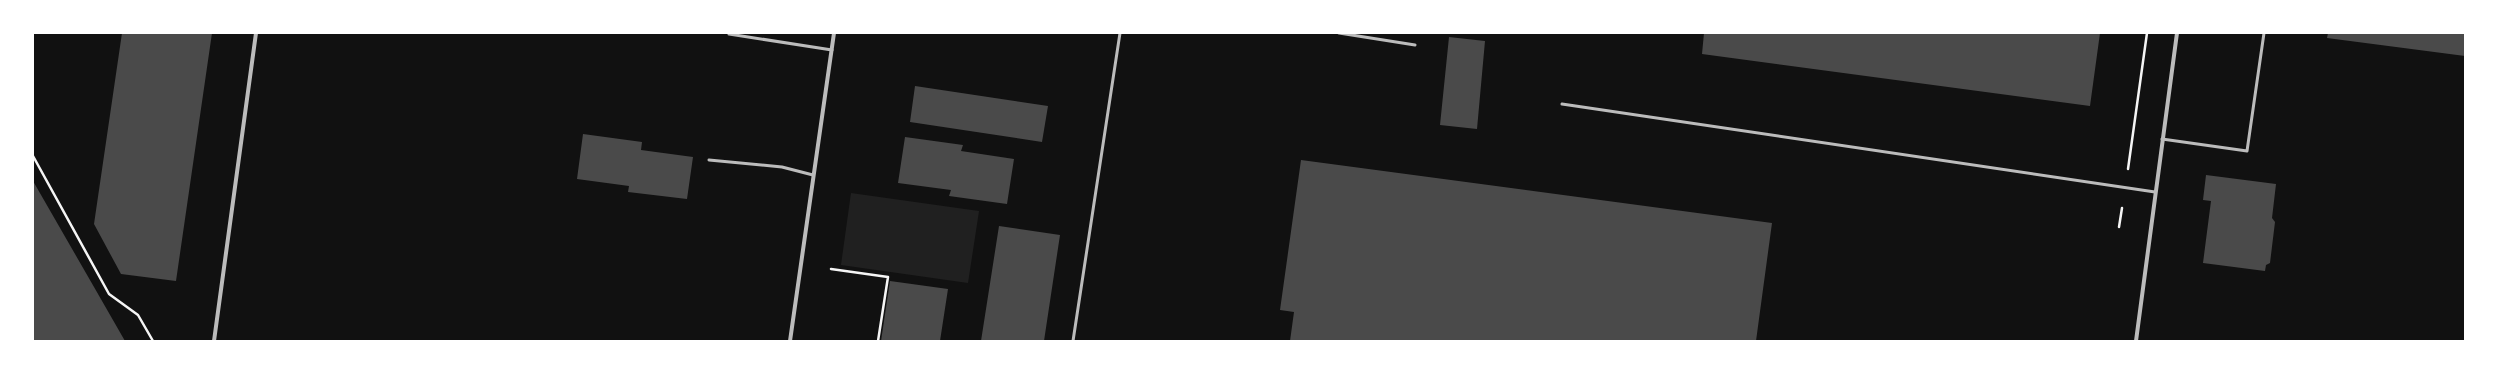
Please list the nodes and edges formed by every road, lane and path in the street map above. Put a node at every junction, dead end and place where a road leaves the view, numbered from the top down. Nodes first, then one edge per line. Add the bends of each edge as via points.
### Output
1 (256, 33) edge
2 (834, 33) edge
3 (1120, 33) edge
4 (1339, 33) edge
5 (2147, 33) edge
6 (2177, 33) edge
7 (2264, 33) edge
8 (729, 34) edge
9 (1415, 45) dead end
10 (832, 50) junction
11 (1562, 104) dead end
12 (2162, 139) junction
13 (33, 156) edge
14 (709, 160) dead end
15 (814, 175) junction
16 (2125, 188) junction
17 (2155, 192) junction
18 (2119, 227) dead end
19 (831, 269) dead end
20 (153, 341) edge
21 (214, 341) edge
22 (790, 341) edge
23 (878, 341) edge
24 (1073, 341) edge
25 (2136, 341) edge

1 - 21 street
2 - 10 street
3 - 24 lane
4 - 9 lane
5 - 16 path
6 - 12 street
7 - 12 lane via 2247,151
8 - 10 lane
10 - 15 street
11 - 16 lane
12 - 17 street
13 - 20 path via 109,294 138,315
14 - 15 lane via 782,167
15 - 22 street
16 - 17 lane
16 - 18 path
17 - 25 street
19 - 23 path via 888,277

